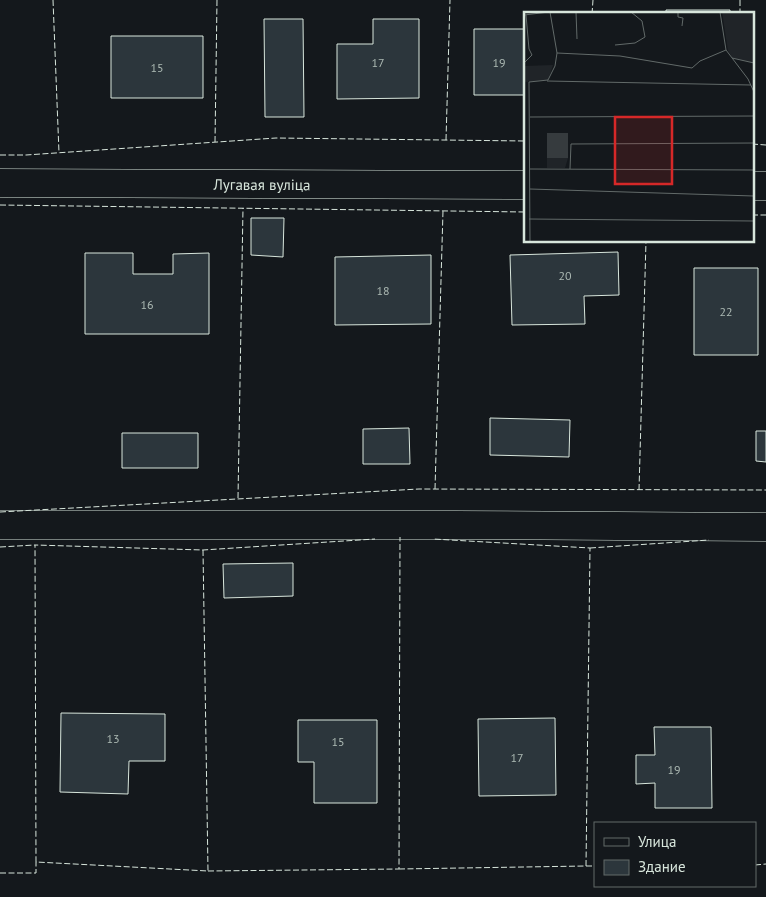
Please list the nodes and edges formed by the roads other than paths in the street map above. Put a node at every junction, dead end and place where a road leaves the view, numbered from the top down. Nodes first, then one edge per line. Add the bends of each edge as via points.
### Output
1 (0, 183) edge
2 (524, 185) edge
3 (0, 525) edge
4 (766, 527) edge

1 - 2 street, Лугавая вуліца
3 - 4 street

